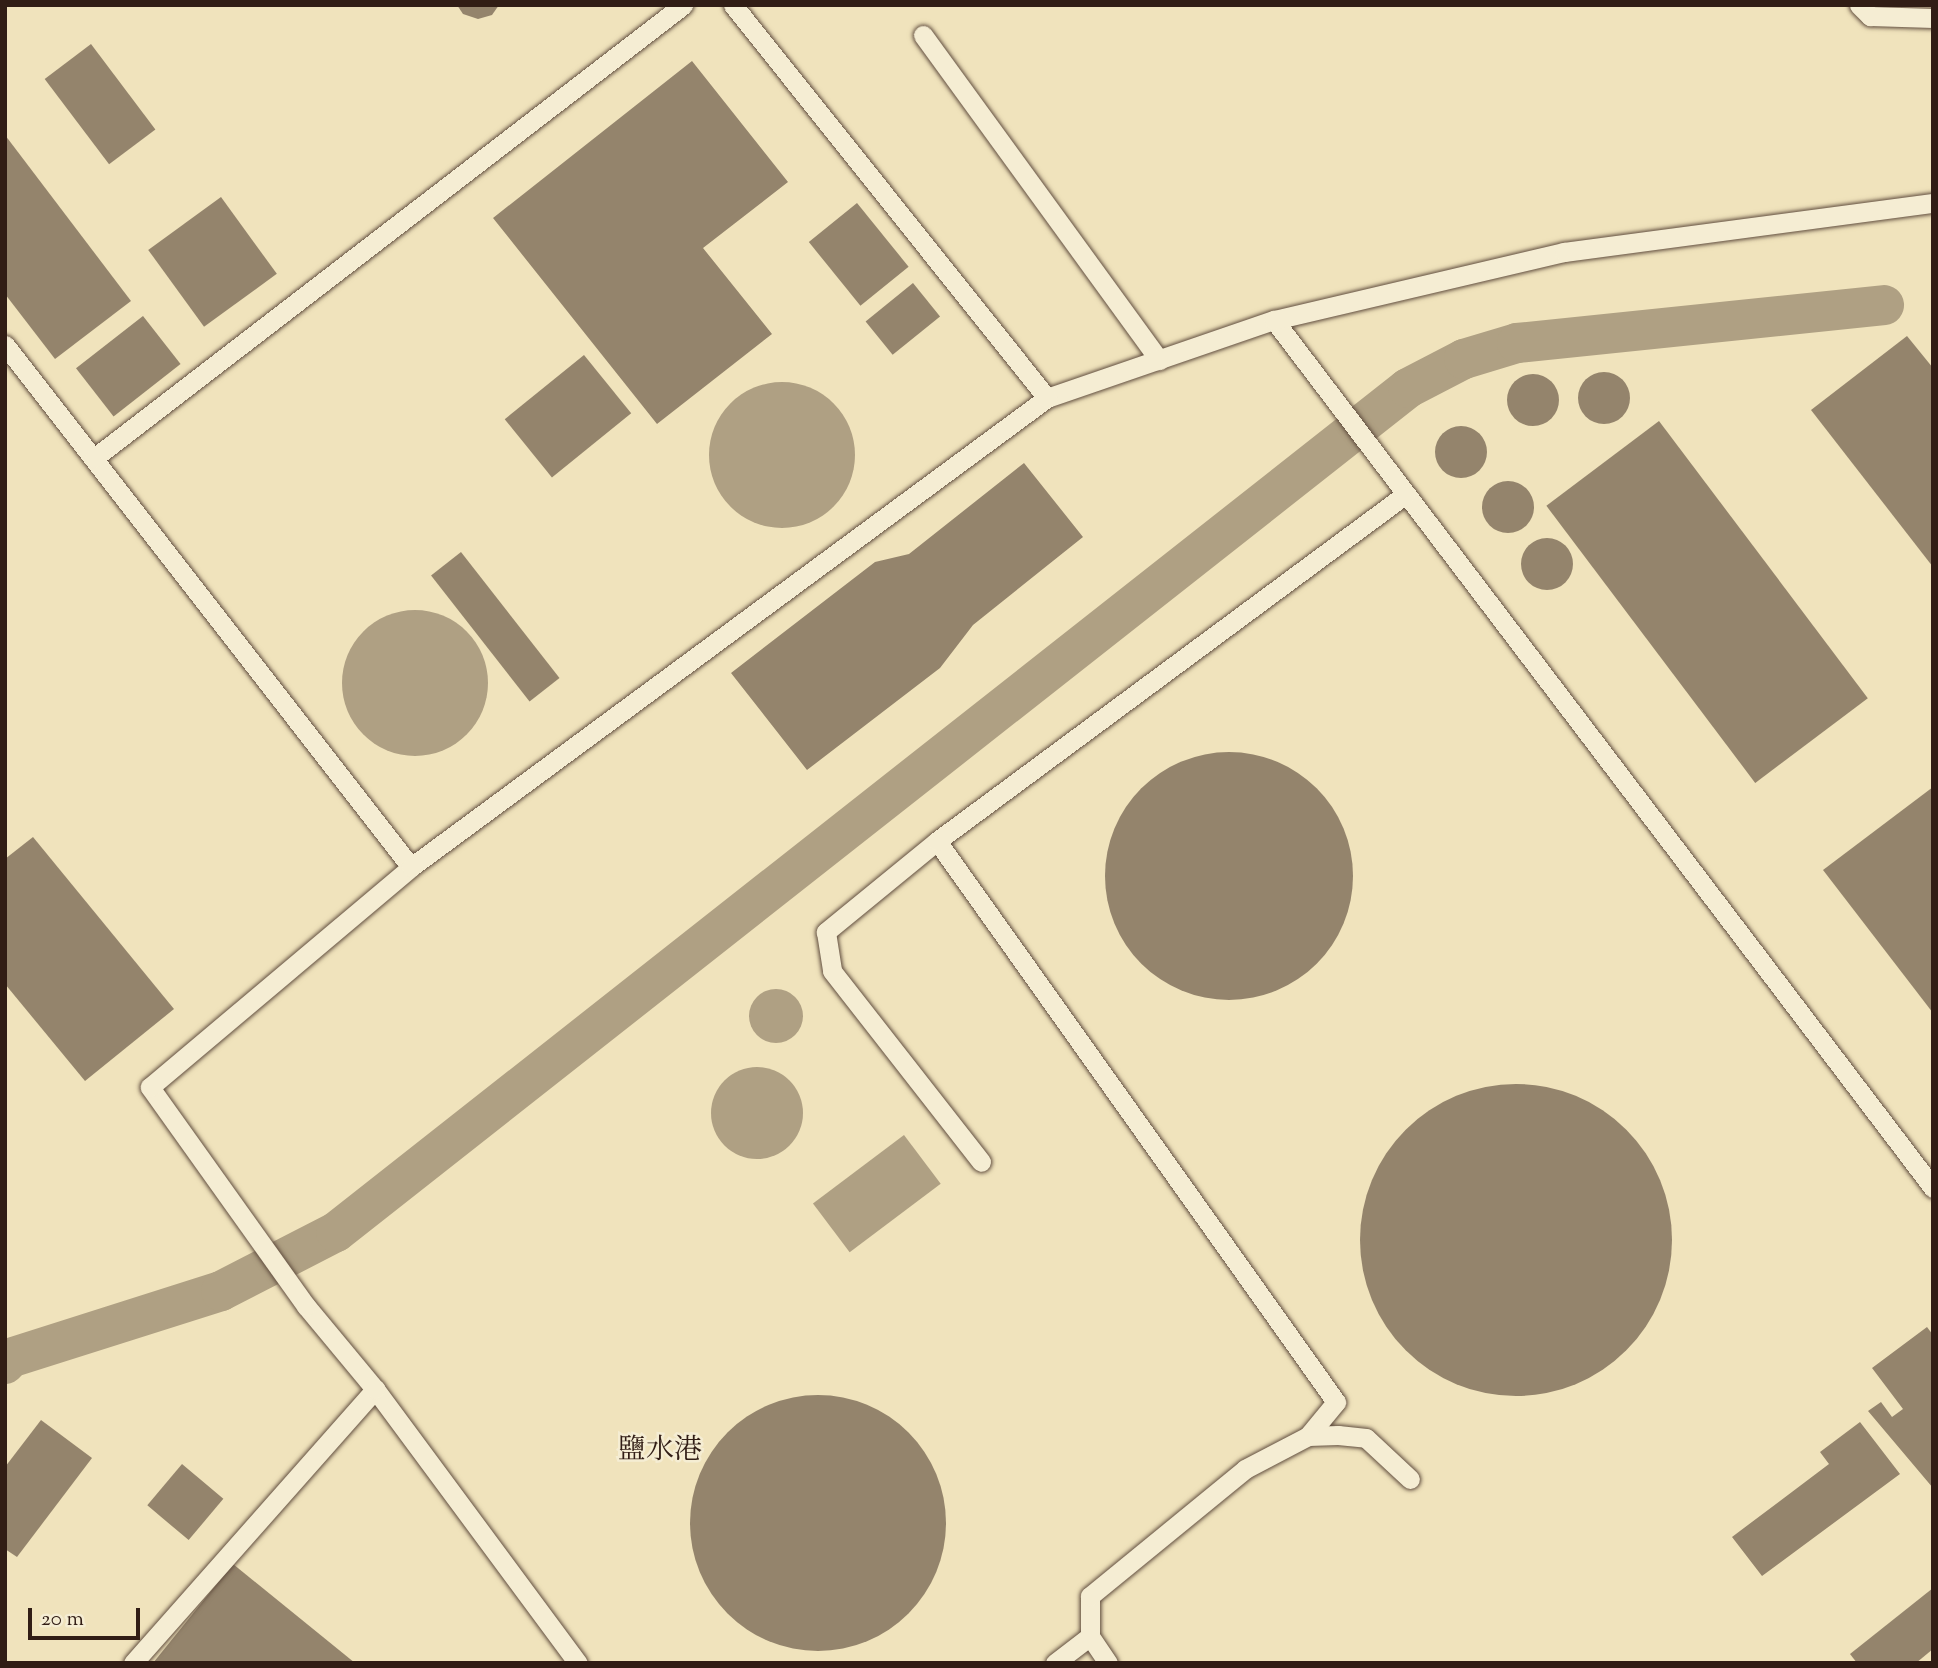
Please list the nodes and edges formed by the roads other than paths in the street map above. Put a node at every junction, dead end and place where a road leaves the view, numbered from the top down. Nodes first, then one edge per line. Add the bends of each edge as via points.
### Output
1 (683, 5) edge
2 (733, 5) edge
3 (1859, 5) edge
4 (1933, 18) edge
5 (923, 35) dead end
6 (1933, 203) edge
7 (1274, 320) junction
8 (5, 345) edge
9 (1159, 360) junction
10 (1047, 398) junction
11 (94, 458) junction
12 (1406, 494) junction
13 (937, 841) junction
14 (411, 867) junction
15 (981, 1162) dead end
16 (1933, 1188) edge
17 (375, 1389) junction
18 (1308, 1436) junction
19 (1410, 1479) dead end
20 (1090, 1636) junction
21 (133, 1663) edge
22 (578, 1663) edge
23 (1055, 1663) edge
24 (1108, 1663) edge

1 - 11 lane
2 - 10 lane
3 - 4 lane via 1870,16
5 - 9 lane
6 - 7 lane via 1564,252
7 - 9 lane
7 - 12 lane
8 - 11 lane
9 - 10 lane
10 - 14 lane
11 - 14 lane
12 - 13 lane
12 - 16 lane
13 - 15 lane via 826,932 832,971
13 - 18 lane via 1336,1402
14 - 17 lane via 150,1087 306,1306
17 - 21 lane
17 - 22 lane
18 - 19 lane via 1366,1438
18 - 20 lane via 1245,1469 1090,1596
20 - 23 lane
20 - 24 lane

